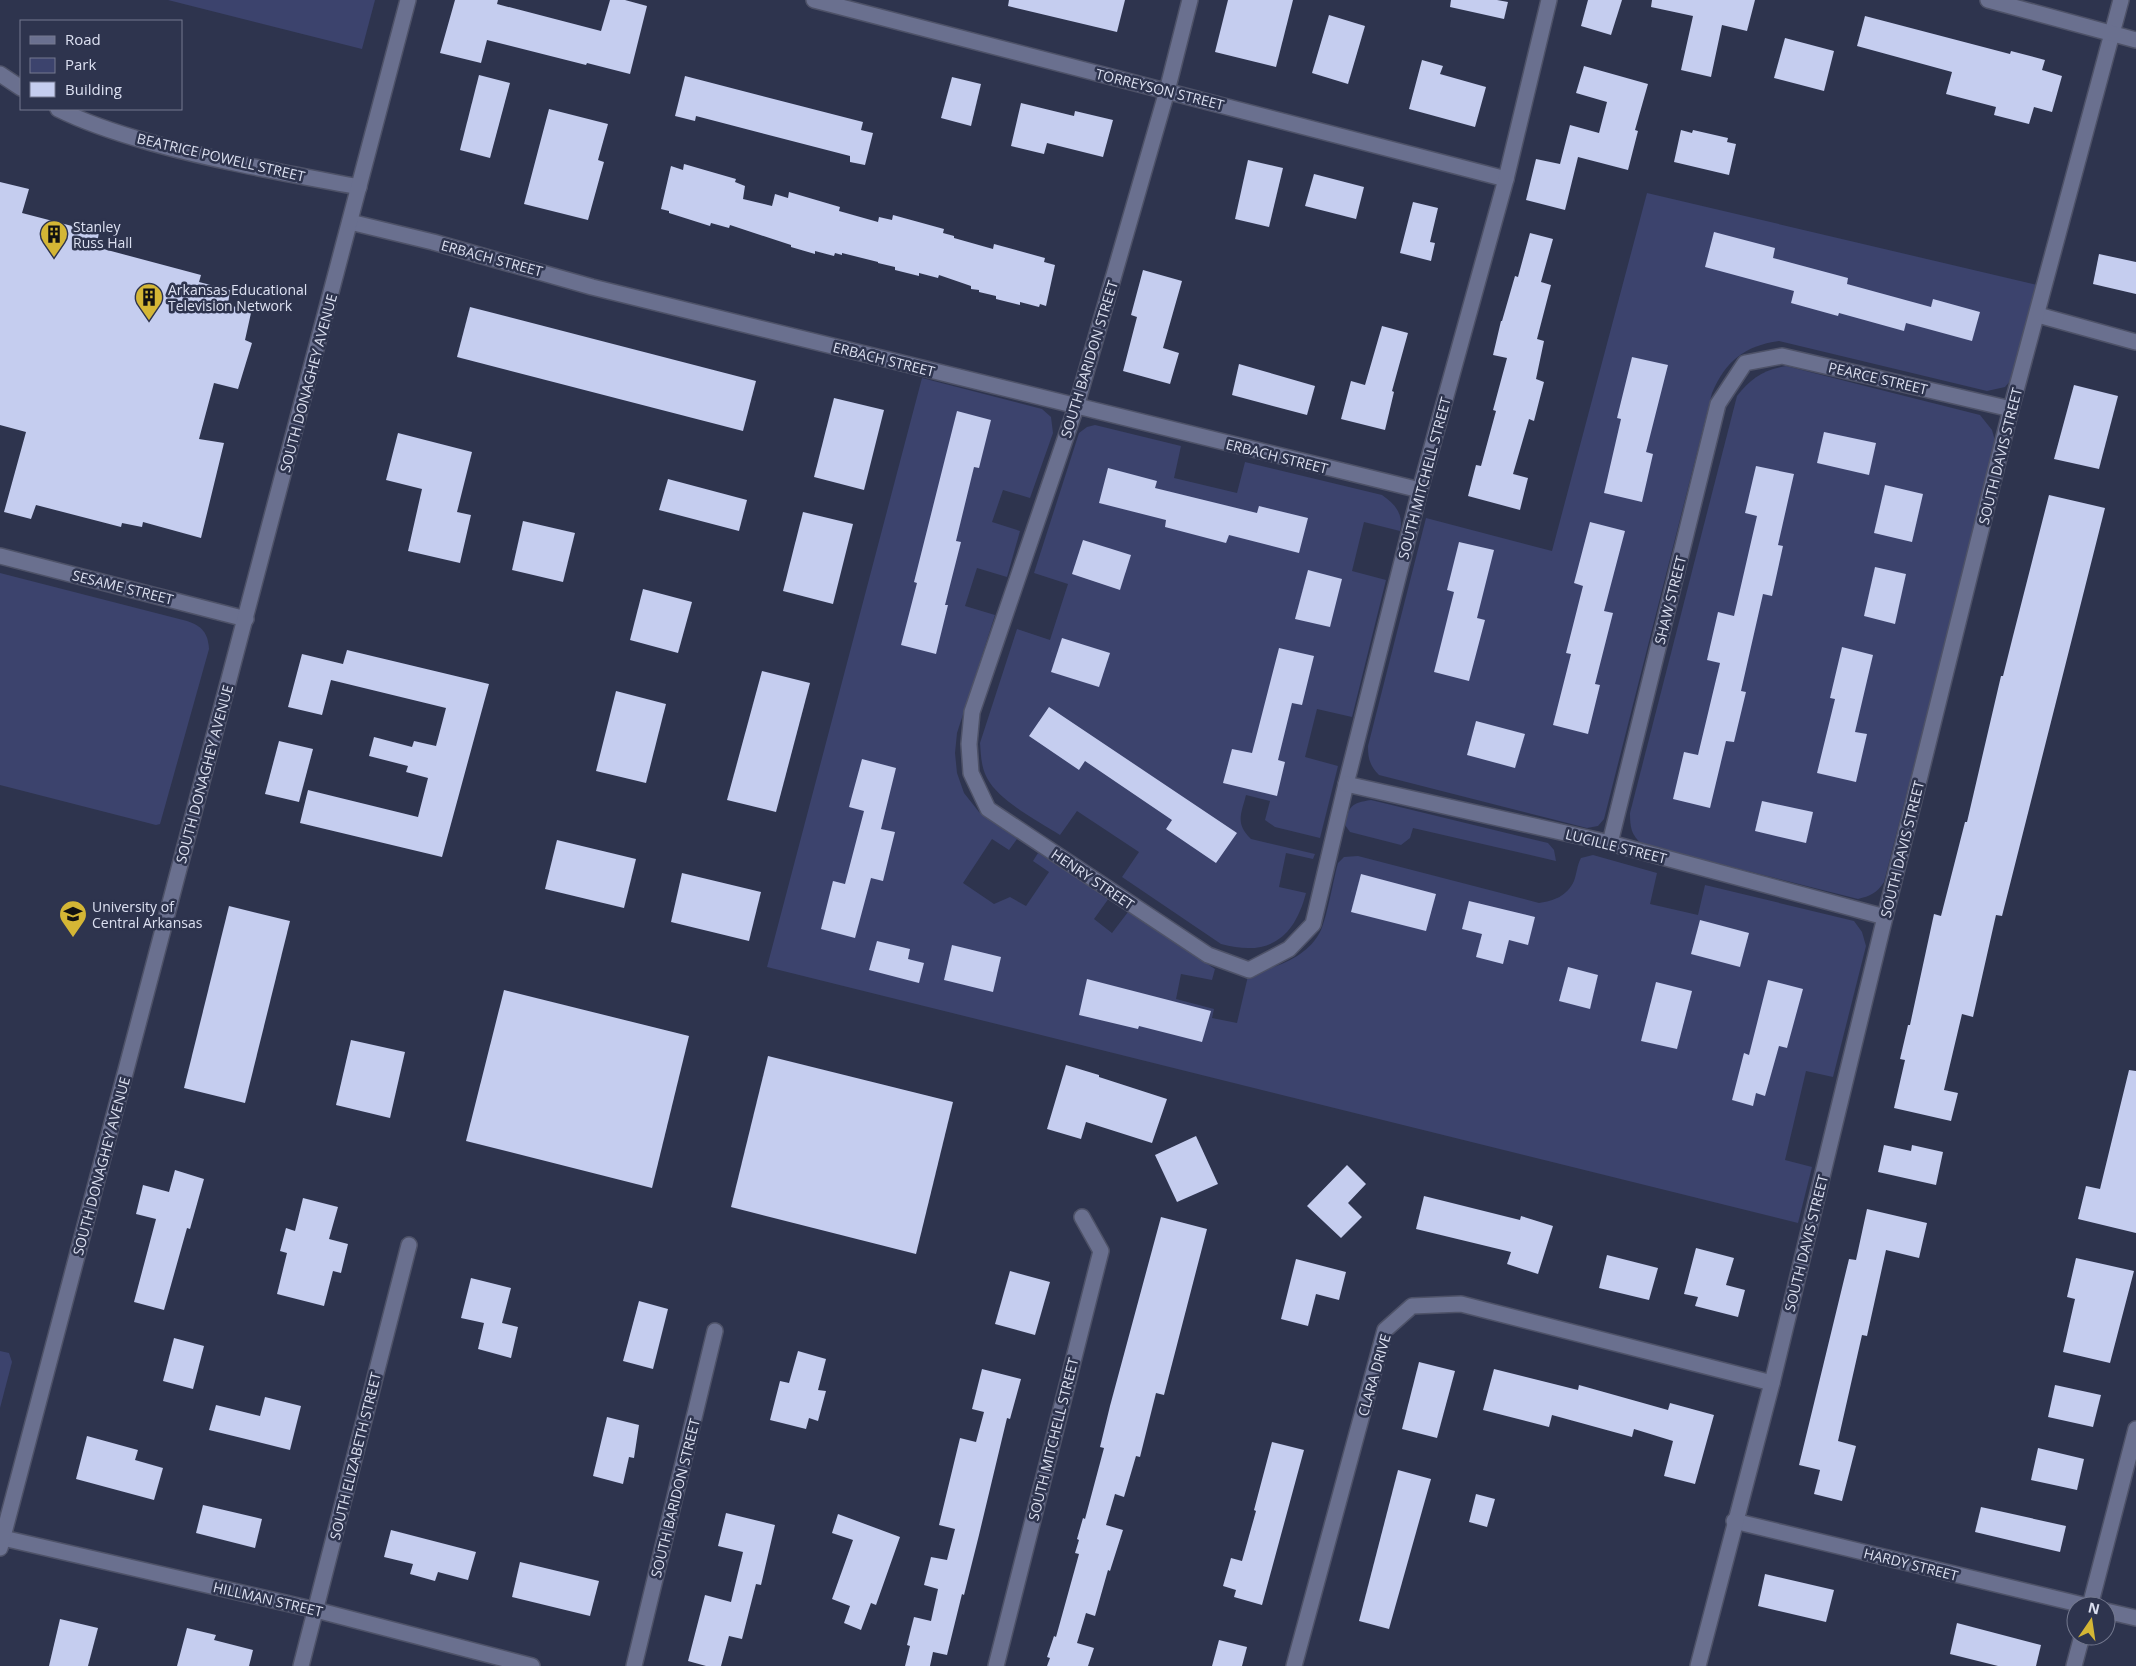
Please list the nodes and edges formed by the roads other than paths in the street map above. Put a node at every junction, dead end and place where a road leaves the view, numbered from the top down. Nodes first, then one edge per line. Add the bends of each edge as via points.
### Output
1 (408, 0) edge
2 (814, 0) edge
3 (1190, 0) edge
4 (1549, 0) edge
5 (1988, 0) edge
6 (2121, 0) edge
7 (2112, 34) junction
8 (2136, 40) edge
9 (0, 74) edge
10 (20, 87) edge
11 (1167, 91) junction
12 (61, 110) edge
13 (1506, 179) junction
14 (359, 187) junction
15 (350, 222) junction
16 (2038, 315) junction
17 (2136, 342) edge
18 (1745, 363) joint
19 (1076, 407) junction
20 (2012, 409) junction
21 (1420, 490) junction
22 (0, 556) edge
23 (246, 619) junction
24 (972, 712) joint
25 (1346, 784) junction
26 (1610, 843) junction
27 (1885, 917) junction
28 (1289, 949) joint
29 (1082, 1217) dead end
30 (409, 1245) dead end
31 (715, 1331) dead end
32 (1772, 1384) junction
33 (2136, 1429) edge
34 (1734, 1521) junction
35 (1, 1543) edge
36 (2092, 1596) edge
37 (2066, 1600) edge
38 (316, 1610) junction
39 (2116, 1613) edge
40 (2136, 1618) edge
41 (2079, 1646) edge
42 (302, 1666) edge
43 (532, 1666) edge
44 (634, 1666) edge
45 (996, 1666) edge
46 (1294, 1666) edge
47 (1698, 1666) edge
48 (2074, 1666) edge

1 - 14 street, SOUTH DONAGHEY AVENUE
2 - 11 street, TORREYSON STREET
3 - 11 street, SOUTH BARIDON STREET
4 - 13 street, SOUTH MITCHELL STREET
5 - 7 street
6 - 7 street, SOUTH DAVIS STREET
7 - 8 street
7 - 16 street, SOUTH DAVIS STREET
9 - 10 street
11 - 13 street, TORREYSON STREET
11 - 19 street, SOUTH BARIDON STREET
12 - 14 street, BEATRICE POWELL STREET via 176,149
13 - 21 street, SOUTH MITCHELL STREET
14 - 15 street, SOUTH DONAGHEY AVENUE
15 - 19 street, ERBACH STREET via 592,287
15 - 23 street, SOUTH DONAGHEY AVENUE
16 - 17 street
16 - 20 street, SOUTH DAVIS STREET
18 - 20 street, PEARCE STREET via 1782,356
18 - 26 street, SHAW STREET via 1718,404
19 - 21 street, ERBACH STREET
19 - 24 street, SOUTH BARIDON STREET
20 - 27 street, SOUTH DAVIS STREET
21 - 25 street, SOUTH MITCHELL STREET
22 - 23 street, SESAME STREET
23 - 35 street, SOUTH DONAGHEY AVENUE
24 - 28 street, HENRY STREET via 971,773 988,809 1208,956 1249,970
25 - 26 street, LUCILLE STREET
25 - 28 street, SOUTH MITCHELL STREET via 1313,924
26 - 27 street, LUCILLE STREET
27 - 32 street, SOUTH DAVIS STREET
29 - 45 street, SOUTH MITCHELL STREET via 1101,1251
30 - 38 street, SOUTH ELIZABETH STREET
31 - 44 street, SOUTH BARIDON STREET
32 - 34 street, SOUTH DAVIS STREET
32 - 46 street, CLARA DRIVE via 1461,1304 1412,1306 1385,1330
33 - 36 street
34 - 37 street, HARDY STREET
34 - 47 street, SOUTH DAVIS STREET
35 - 38 street, HILLMAN STREET
38 - 42 street, SOUTH ELIZABETH STREET
38 - 43 street, HILLMAN STREET
39 - 40 street
41 - 48 street

